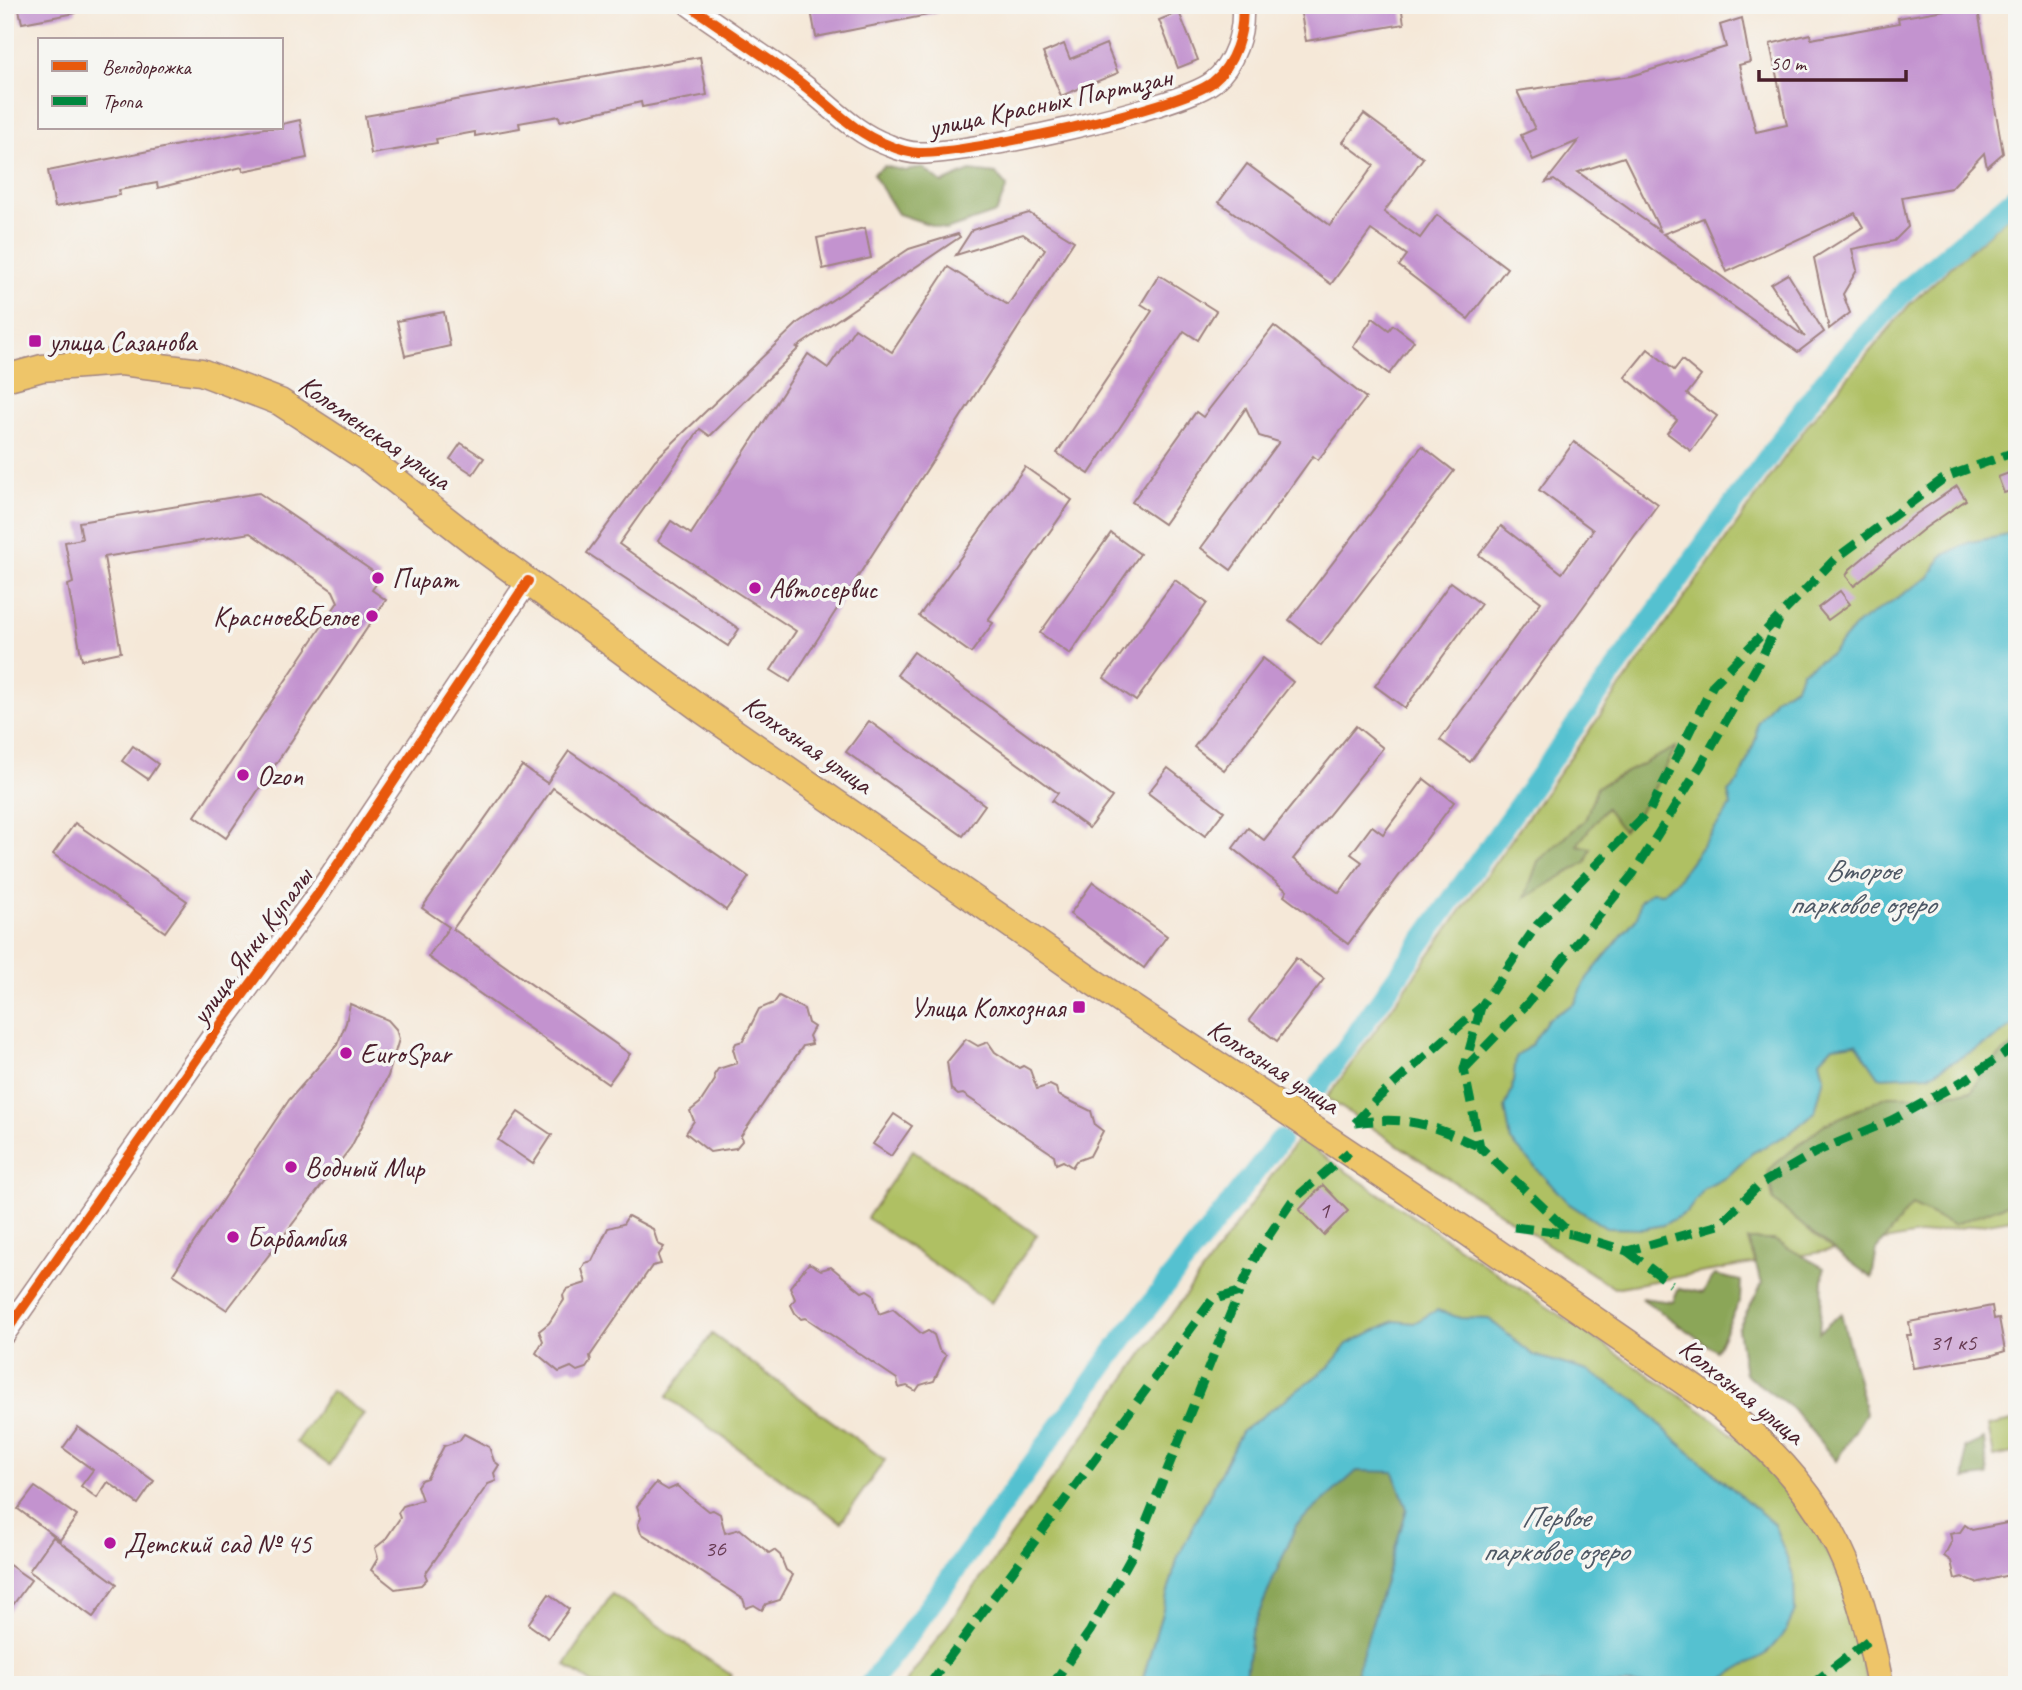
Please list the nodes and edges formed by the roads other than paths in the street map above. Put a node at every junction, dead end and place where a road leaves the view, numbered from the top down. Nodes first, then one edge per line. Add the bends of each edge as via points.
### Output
1 (688, 5) edge
2 (1242, 5) edge
3 (5, 378) edge
4 (528, 581) junction
5 (5, 1333) edge
6 (1880, 1685) edge

1 - 2 street, улица Красных Партизан via 801,83 860,134 917,153 1076,125 1195,94 1229,63 1237,46
3 - 4 main road, Коломенская улица via 42,368 121,362 201,372 280,402 371,461
4 - 5 street, улица Янки Купалы via 318,894
4 - 6 main road, Колхозная улица via 701,709 1707,1397 1756,1436 1791,1471 1842,1550 1858,1590

